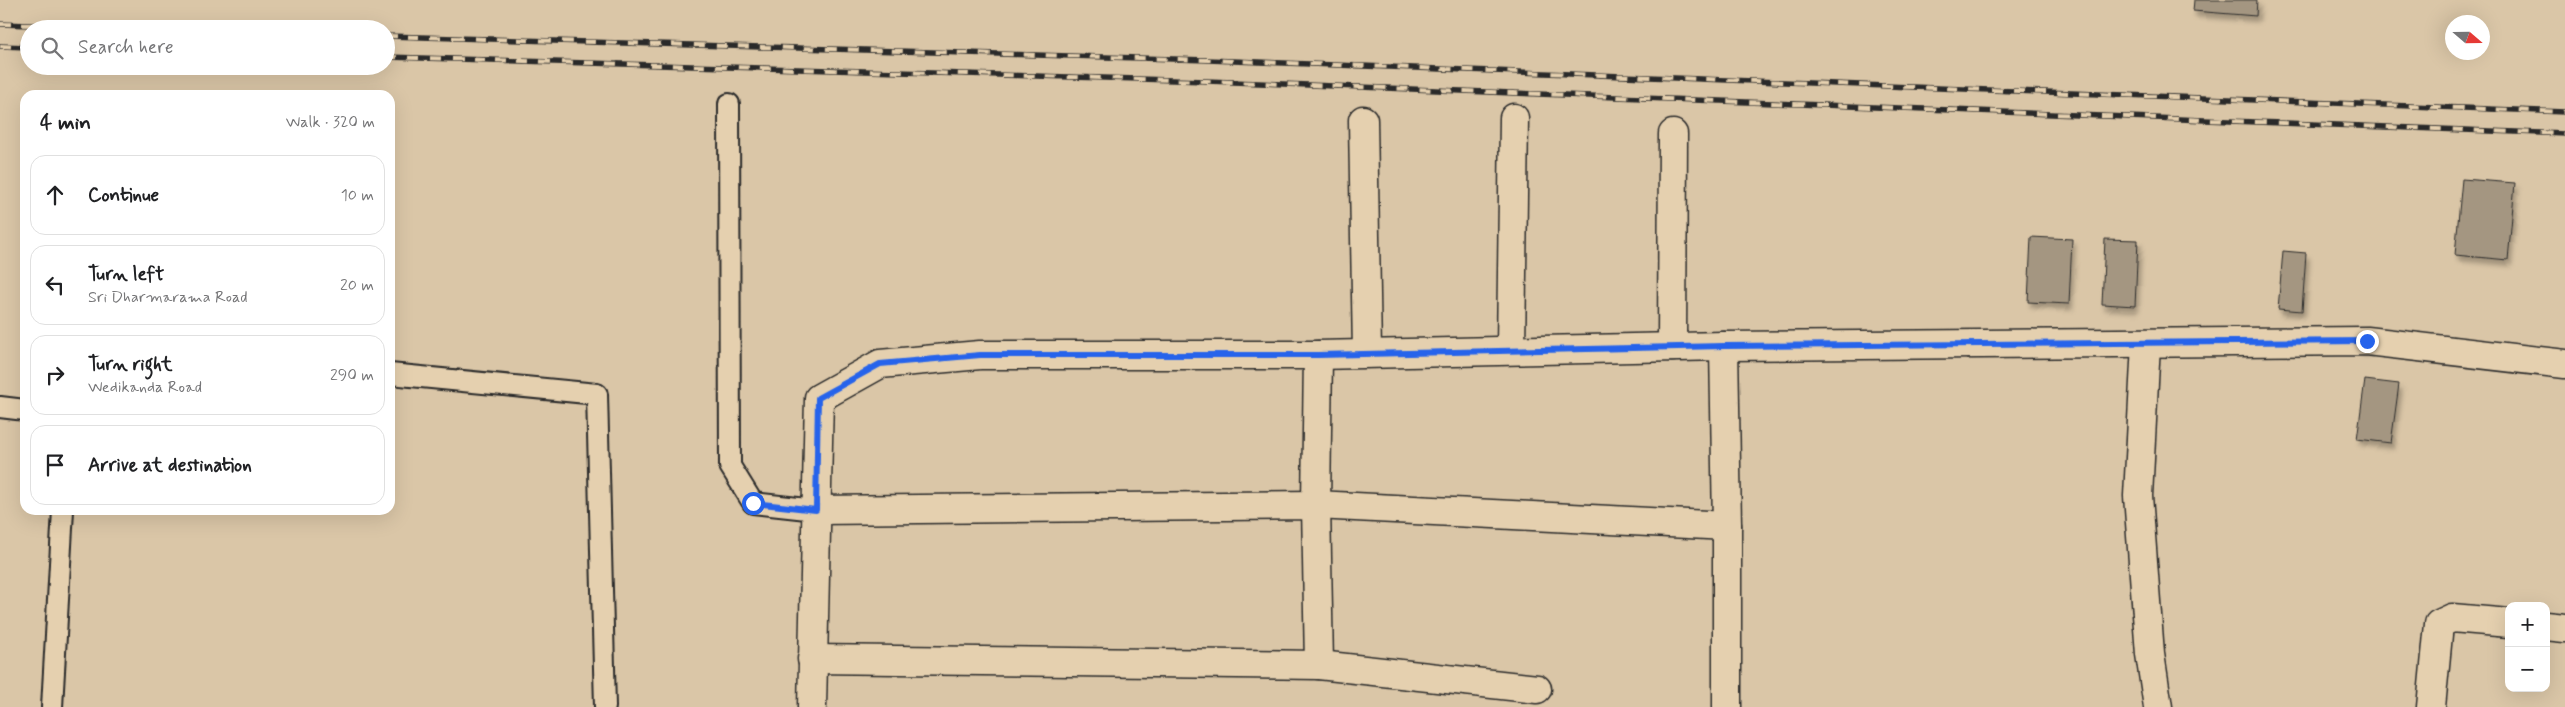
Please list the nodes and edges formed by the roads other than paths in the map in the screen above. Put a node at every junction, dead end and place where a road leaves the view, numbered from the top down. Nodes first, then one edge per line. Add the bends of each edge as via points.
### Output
1 (729, 104) dead end
2 (1514, 118) dead end
3 (1363, 120) dead end
4 (1673, 134) dead end
5 (2146, 344) junction
6 (1724, 346) junction
7 (1672, 347) junction
8 (1512, 350) junction
9 (1367, 353) junction
10 (1318, 355) junction
11 (2565, 364) edge
12 (395, 374) edge
13 (0, 407) edge
14 (20, 409) edge
15 (1316, 504) junction
16 (816, 510) junction
17 (63, 515) edge
18 (1727, 526) junction
19 (2505, 623) edge
20 (2550, 626) edge
21 (2565, 628) edge
22 (812, 659) junction
23 (1319, 665) junction
24 (1537, 688) dead end
25 (52, 707) edge
26 (605, 707) edge
27 (812, 707) edge
28 (1727, 707) edge
29 (2158, 707) edge
30 (2431, 707) edge

1 - 16 lane via 730,466 753,503
2 - 8 street
3 - 9 street
4 - 7 street
5 - 6 street
5 - 11 street via 2367,341
5 - 29 street via 2138,496 2150,654
6 - 7 street
6 - 18 street
7 - 8 street
8 - 9 street
9 - 10 street
10 - 15 street
10 - 16 street via 980,355 880,364 818,398
12 - 26 lane via 597,394
13 - 14 lane
15 - 16 street
15 - 18 street
15 - 23 street
16 - 22 street
17 - 25 lane
18 - 28 street
19 - 30 street via 2452,618 2439,624
20 - 21 street
22 - 23 street
22 - 27 street
23 - 24 street

